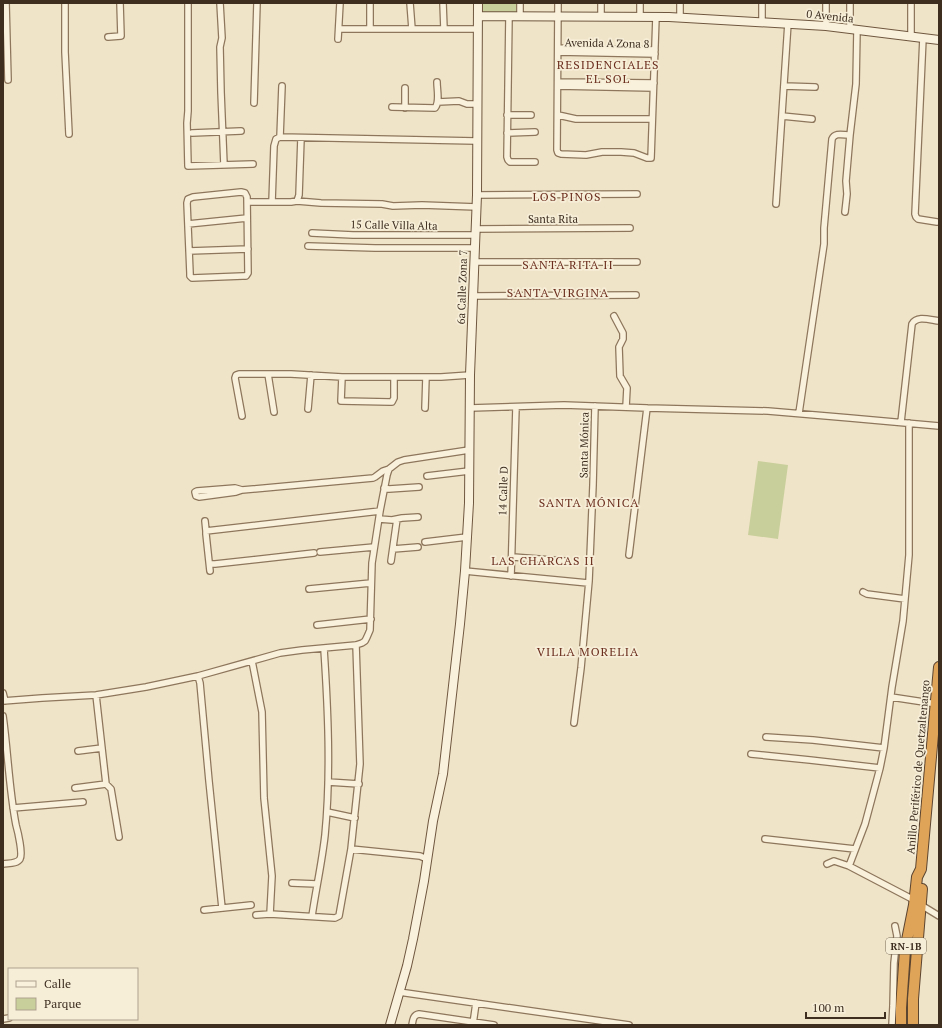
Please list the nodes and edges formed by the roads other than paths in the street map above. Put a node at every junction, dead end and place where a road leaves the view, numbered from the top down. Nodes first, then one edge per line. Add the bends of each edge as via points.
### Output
1 (6, 3) edge
2 (65, 3) edge
3 (120, 3) edge
4 (188, 3) edge
5 (220, 3) edge
6 (257, 3) edge
7 (340, 3) edge
8 (370, 3) edge
9 (410, 3) edge
10 (443, 3) edge
11 (478, 3) edge
12 (520, 3) edge
13 (558, 3) edge
14 (601, 3) edge
15 (640, 3) edge
16 (680, 3) edge
17 (762, 3) edge
18 (826, 3) edge
19 (850, 3) edge
20 (911, 3) edge
21 (478, 16) junction
22 (509, 16) junction
23 (520, 16) junction
24 (558, 17) junction
25 (601, 17) junction
26 (640, 17) junction
27 (656, 17) junction
28 (680, 18) junction
29 (762, 22) junction
30 (788, 23) junction
31 (826, 26) junction
32 (339, 29) junction
33 (370, 29) junction
34 (412, 29) junction
35 (444, 29) junction
36 (478, 29) junction
37 (853, 30) junction
38 (108, 37) dead end
39 (911, 37) junction
40 (923, 38) junction
41 (338, 39) dead end
42 (939, 40) edge
43 (558, 50) junction
44 (655, 52) junction
45 (8, 80) dead end
46 (437, 82) dead end
47 (558, 84) junction
48 (282, 86) dead end
49 (654, 86) junction
50 (784, 86) junction
51 (815, 87) dead end
52 (405, 88) dead end
53 (438, 102) junction
54 (254, 103) dead end
55 (477, 104) junction
56 (392, 107) dead end
57 (405, 108) junction
58 (507, 115) junction
59 (531, 115) dead end
60 (558, 115) junction
61 (782, 116) junction
62 (652, 119) junction
63 (812, 119) dead end
64 (241, 131) dead end
65 (223, 132) junction
66 (535, 132) dead end
67 (192, 133) dead end
68 (507, 133) junction
69 (70, 134) dead end
70 (850, 136) junction
71 (280, 137) junction
72 (301, 138) junction
73 (476, 141) junction
74 (535, 162) dead end
75 (253, 164) dead end
76 (224, 165) junction
77 (637, 194) dead end
78 (477, 195) junction
79 (297, 201) junction
80 (247, 202) junction
81 (272, 202) junction
82 (776, 204) dead end
83 (477, 207) junction
84 (845, 212) dead end
85 (247, 218) junction
86 (937, 222) dead end
87 (188, 224) junction
88 (630, 228) dead end
89 (476, 232) junction
90 (312, 233) dead end
91 (308, 246) dead end
92 (475, 248) junction
93 (248, 249) junction
94 (189, 251) junction
95 (474, 262) junction
96 (637, 262) dead end
97 (636, 295) dead end
98 (473, 296) junction
99 (614, 316) dead end
100 (939, 321) edge
101 (268, 374) junction
102 (310, 375) junction
103 (470, 375) junction
104 (342, 377) junction
105 (426, 377) junction
106 (394, 378) junction
107 (595, 406) junction
108 (516, 407) junction
109 (425, 408) dead end
110 (470, 408) junction
111 (626, 408) junction
112 (647, 408) junction
113 (308, 409) dead end
114 (274, 412) dead end
115 (799, 413) junction
116 (242, 416) dead end
117 (901, 422) junction
118 (909, 423) junction
119 (939, 426) edge
120 (469, 450) junction
121 (389, 469) junction
122 (469, 471) junction
123 (427, 476) dead end
124 (419, 487) dead end
125 (384, 488) junction
126 (242, 490) junction
127 (380, 511) junction
128 (418, 518) dead end
129 (379, 519) junction
130 (397, 519) junction
131 (205, 521) dead end
132 (206, 531) junction
133 (467, 537) junction
134 (425, 542) dead end
135 (374, 547) junction
136 (418, 547) dead end
137 (393, 548) junction
138 (630, 555) dead end
139 (512, 557) junction
140 (565, 561) dead end
141 (391, 562) dead end
142 (210, 564) junction
143 (210, 571) dead end
144 (465, 571) junction
145 (512, 576) junction
146 (371, 583) junction
147 (588, 583) junction
148 (309, 589) dead end
149 (863, 592) dead end
150 (905, 598) junction
151 (371, 619) junction
152 (317, 625) dead end
153 (356, 645) junction
154 (324, 649) junction
155 (252, 661) junction
156 (939, 667) edge
157 (198, 676) junction
158 (3, 693) edge
159 (96, 695) junction
160 (891, 697) junction
161 (4, 701) edge
162 (937, 704) edge
163 (3, 716) edge
164 (574, 723) dead end
165 (766, 736) dead end
166 (102, 748) junction
167 (884, 748) junction
168 (78, 751) dead end
169 (751, 754) dead end
170 (880, 768) junction
171 (328, 782) junction
172 (106, 784) junction
173 (358, 784) junction
174 (75, 788) dead end
175 (83, 802) dead end
176 (13, 808) junction
177 (327, 812) junction
178 (355, 818) junction
179 (119, 837) dead end
180 (765, 838) dead end
181 (351, 848) junction
182 (855, 850) junction
183 (427, 859) junction
184 (3, 864) edge
185 (827, 864) dead end
186 (849, 866) junction
187 (292, 883) dead end
188 (317, 884) junction
189 (918, 903) junction
190 (251, 905) dead end
191 (222, 908) junction
192 (204, 910) dead end
193 (270, 914) junction
194 (256, 915) dead end
195 (312, 916) junction
196 (939, 916) edge
197 (895, 926) dead end
198 (908, 934) junction
199 (897, 936) junction
200 (399, 992) junction
201 (476, 1003) junction
202 (473, 1023) edge
203 (597, 1023) edge
204 (390, 1025) edge
205 (412, 1025) edge
206 (494, 1025) edge
207 (629, 1025) edge
208 (892, 1025) edge
209 (901, 1025) edge
210 (913, 1025) edge

1 - 45 street
2 - 69 street
3 - 38 street via 121,36
4 - 76 street via 188,166
5 - 65 street
6 - 54 street
7 - 32 street
8 - 33 street
9 - 34 street
10 - 35 street
11 - 21 street, 6a Calle Zona 7
12 - 23 street
13 - 24 street
14 - 25 street
15 - 26 street
16 - 28 street
17 - 29 street
18 - 31 street
19 - 37 street
20 - 39 street
21 - 22 street, 0 Avenida
21 - 36 street, 6a Calle Zona 7
22 - 23 street, 0 Avenida
22 - 58 street
23 - 24 street, 0 Avenida
24 - 25 street, 0 Avenida
24 - 43 street
25 - 26 street, 0 Avenida
26 - 27 street, 0 Avenida
27 - 28 street, 0 Avenida
27 - 44 street
28 - 29 street, 0 Avenida
29 - 30 street, 0 Avenida
30 - 31 street, 0 Avenida
30 - 50 street
31 - 37 street, 0 Avenida
32 - 33 street
32 - 41 street
33 - 34 street
34 - 35 street
35 - 36 street
36 - 55 street, 6a Calle Zona 7
37 - 39 street, 0 Avenida
37 - 70 street via 856,84
39 - 40 street, 0 Avenida
40 - 42 street, 0 Avenida
40 - 86 street via 915,214 918,219
43 - 44 street, Avenida A Zona 8
43 - 47 street
44 - 49 street
46 - 53 street
47 - 49 street
47 - 60 street
48 - 71 street
49 - 62 street
50 - 51 street
50 - 61 street
52 - 57 street
53 - 55 street via 459,101
53 - 57 street via 434,109
55 - 73 street, 6a Calle Zona 7
56 - 57 street
58 - 59 street
58 - 68 street
60 - 62 street via 576,119
60 - 62 street via 558,153 586,155 621,152 647,158 651,158
61 - 63 street
61 - 82 street
64 - 65 street
65 - 67 street
65 - 76 street
66 - 68 street
68 - 74 street via 508,160
70 - 84 street
70 - 115 street via 832,137 824,244
71 - 72 street
71 - 81 street via 274,144
72 - 73 street
72 - 79 street
73 - 78 street, 6a Calle Zona 7
75 - 76 street
77 - 78 street
78 - 83 street, 6a Calle Zona 7
79 - 81 street
79 - 83 street
80 - 81 street
80 - 85 street
80 - 87 street via 244,192 190,197 187,201
83 - 89 street, 6a Calle Zona 7
85 - 87 street
85 - 93 street
87 - 94 street
88 - 89 street, Santa Rita
89 - 90 street, 15 Calle Villa Alta via 382,235
89 - 92 street, 6a Calle Zona 7
91 - 92 street
92 - 95 street, 6a Calle Zona 7
93 - 94 street
93 - 94 street via 247,275 229,277 192,277
95 - 96 street
95 - 98 street, 6a Calle Zona 7
97 - 98 street
98 - 103 street, 6a Calle Zona 7
99 - 111 street via 623,333 619,347 620,376 627,388
100 - 117 street via 919,318 912,324
101 - 102 street
101 - 114 street
101 - 116 street via 236,375
102 - 104 street
102 - 113 street
103 - 105 street
103 - 110 street, 6a Calle Zona 7
104 - 106 street
104 - 106 street via 341,401 390,402 394,398
105 - 106 street
105 - 109 street
107 - 108 street
107 - 111 street
107 - 147 street, Santa Mónica
108 - 110 street
108 - 139 street, 14 Calle D
110 - 120 street, 6a Calle Zona 7
111 - 112 street
112 - 115 street
112 - 138 street
115 - 117 street
117 - 118 street
118 - 119 street
118 - 150 street via 909,555
120 - 121 street via 404,460
120 - 122 street, 6a Calle Zona 7
121 - 125 street
121 - 126 street via 373,478
122 - 123 street
122 - 133 street, 6a Calle Zona 7
124 - 125 street
125 - 127 street
126 - 126 street via 205,490 197,491 195,494 199,497
127 - 129 street
127 - 132 street
128 - 130 street
129 - 130 street
129 - 135 street
130 - 137 street
131 - 132 street
132 - 142 street
133 - 134 street
133 - 144 street, 6a Calle Zona 7
135 - 142 street
135 - 146 street
136 - 137 street
137 - 141 street
139 - 140 street
139 - 145 street, 14 Calle D
142 - 143 street
144 - 145 street
144 - 183 street, 6a Calle Zona 7 via 443,774
145 - 147 street
146 - 148 street
146 - 151 street
147 - 164 street, Santa Mónica
149 - 150 street
150 - 160 street
151 - 152 street
151 - 153 street via 367,637
153 - 154 street
153 - 173 street via 360,751
154 - 155 street via 280,653
154 - 171 street
155 - 157 street
155 - 193 street via 262,712 264,798 272,876
156 - 162 highway, Anillo Periférico de Quetzaltenango / RN-1B
157 - 159 street
157 - 191 street
158 - 161 street
159 - 161 street
159 - 166 street
160 - 162 street
160 - 167 street
162 - 189 highway, Anillo Periférico de Quetzaltenango / RN-1B via 921,870 917,877
163 - 176 street
165 - 167 street
166 - 168 street
166 - 172 street
167 - 170 street
169 - 170 street
170 - 182 street
171 - 173 street
171 - 177 street
172 - 174 street
172 - 179 street via 111,789
173 - 178 street
175 - 176 street
176 - 184 street via 21,857 14,862
177 - 178 street
177 - 188 street
178 - 181 street
180 - 182 street
181 - 183 street
181 - 195 street via 339,916
182 - 186 street
183 - 200 street, 6a Calle Zona 7 via 413,939
185 - 186 street via 835,861
186 - 189 street
187 - 188 street
188 - 195 street
189 - 196 street
189 - 198 highway, Anillo Periférico de Quetzaltenango / RN-1B
189 - 210 highway, Anillo Periférico de Quetzaltenango / RN-1B
190 - 191 street
191 - 192 street
193 - 194 street
193 - 195 street
197 - 199 street
198 - 199 street
198 - 209 highway, Anillo Periférico de Quetzaltenango / RN-1B
199 - 208 street
200 - 201 street
200 - 204 street, 6a Calle Zona 7
201 - 202 street
201 - 203 street
202 - 205 street via 416,1014
202 - 206 street
203 - 207 street

